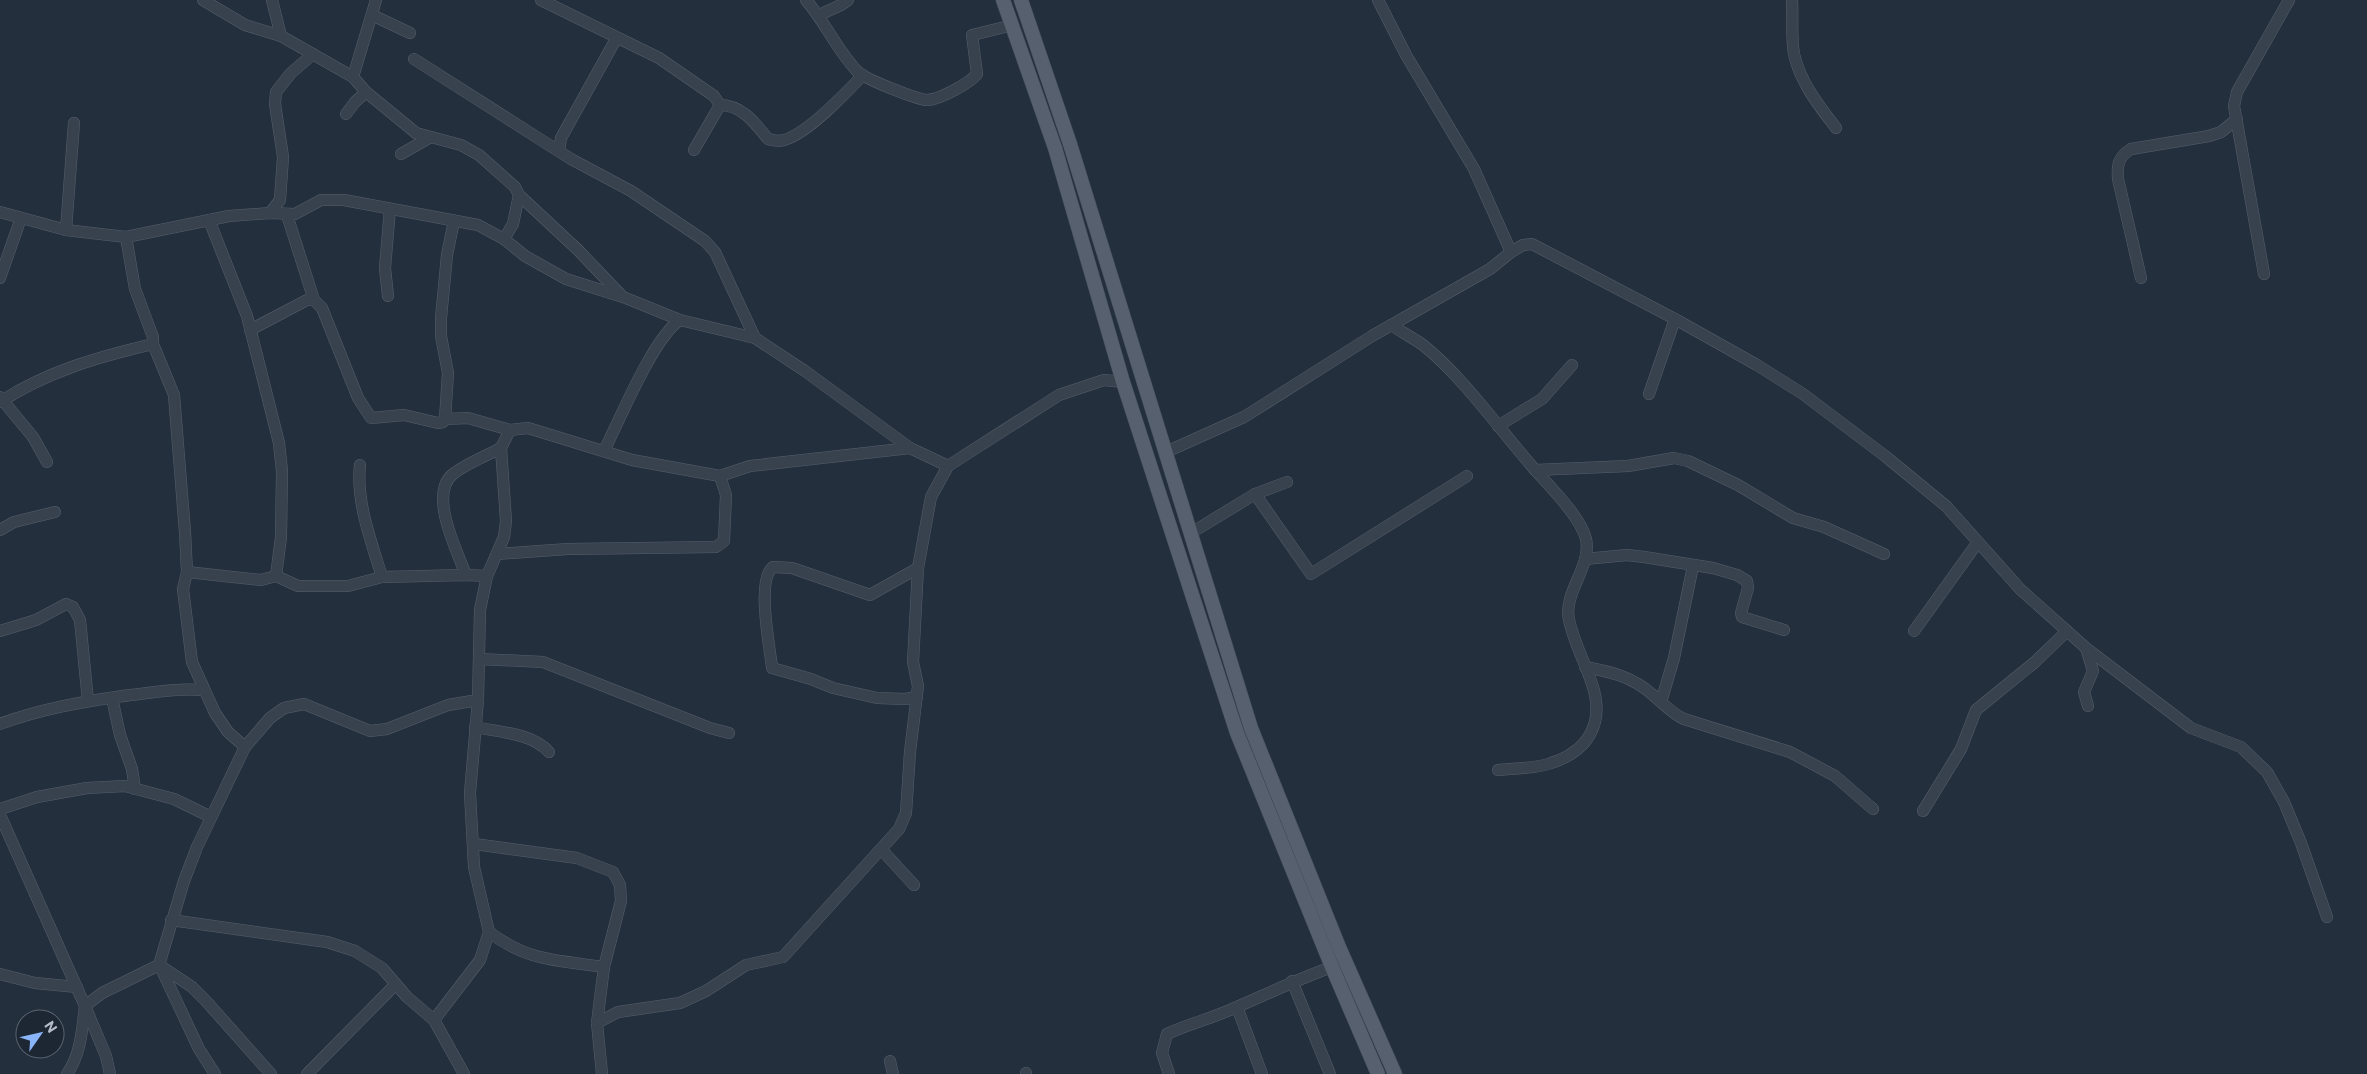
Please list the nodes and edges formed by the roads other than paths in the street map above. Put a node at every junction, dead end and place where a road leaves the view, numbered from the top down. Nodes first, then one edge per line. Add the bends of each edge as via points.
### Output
1 (203, 0) edge
2 (272, 0) edge
3 (376, 0) edge
4 (541, 0) edge
5 (806, 0) edge
6 (848, 0) edge
7 (1003, 0) edge
8 (1021, 0) edge
9 (1378, 0) edge
10 (1792, 0) edge
11 (2288, 0) edge
12 (372, 15) junction
13 (820, 15) junction
14 (1013, 25) junction
15 (410, 33) dead end
16 (281, 36) junction
17 (616, 39) junction
18 (313, 54) junction
19 (414, 59) dead end
20 (863, 75) junction
21 (353, 78) junction
22 (366, 92) junction
23 (720, 105) junction
24 (346, 114) dead end
25 (2236, 119) junction
26 (74, 123) dead end
27 (1836, 128) dead end
28 (429, 138) junction
29 (561, 138) junction
30 (548, 144) junction
31 (694, 150) dead end
32 (559, 151) junction
33 (401, 154) dead end
34 (519, 196) junction
35 (390, 209) junction
36 (0, 212) edge
37 (270, 213) junction
38 (287, 215) junction
39 (21, 218) junction
40 (210, 220) junction
41 (454, 221) junction
42 (66, 230) junction
43 (126, 237) junction
44 (504, 239) junction
45 (1511, 252) junction
46 (2264, 274) dead end
47 (0, 278) edge
48 (2141, 278) dead end
49 (388, 296) dead end
50 (623, 297) junction
51 (314, 300) junction
52 (1675, 319) junction
53 (680, 320) junction
54 (1391, 325) junction
55 (250, 330) junction
56 (755, 338) junction
57 (153, 344) junction
58 (1572, 365) dead end
59 (1123, 382) junction
60 (1649, 394) dead end
61 (1, 400) edge
62 (446, 419) junction
63 (1498, 426) junction
64 (510, 430) junction
65 (501, 448) junction
66 (910, 448) junction
67 (604, 451) junction
68 (1166, 452) junction
69 (48, 462) dead end
70 (360, 465) dead end
71 (948, 466) junction
72 (1535, 470) junction
73 (720, 476) junction
74 (1467, 476) dead end
75 (1287, 482) dead end
76 (1255, 494) junction
77 (55, 512) dead end
78 (0, 530) edge
79 (1191, 533) junction
80 (1978, 542) junction
81 (497, 554) junction
82 (1884, 554) dead end
83 (1585, 559) junction
84 (1693, 566) junction
85 (918, 568) junction
86 (186, 572) junction
87 (466, 575) junction
88 (276, 576) junction
89 (487, 576) junction
90 (382, 577) junction
91 (0, 630) edge
92 (1784, 630) dead end
93 (1914, 631) dead end
94 (2067, 631) junction
95 (2086, 648) junction
96 (480, 659) junction
97 (1585, 667) junction
98 (204, 690) junction
99 (917, 697) junction
100 (112, 698) junction
101 (478, 700) junction
102 (88, 701) junction
103 (1661, 702) junction
104 (2088, 706) dead end
105 (0, 724) edge
106 (475, 726) junction
107 (729, 733) dead end
108 (245, 747) junction
109 (549, 752) dead end
110 (1498, 770) dead end
111 (135, 789) junction
112 (0, 809) edge
113 (1872, 809) dead end
114 (1924, 811) dead end
115 (0, 815) edge
116 (211, 817) junction
117 (474, 844) junction
118 (881, 849) junction
119 (914, 885) dead end
120 (2327, 917) dead end
121 (171, 920) junction
122 (489, 932) junction
123 (159, 965) junction
124 (604, 967) junction
125 (1332, 967) junction
126 (0, 974) edge
127 (1292, 981) junction
128 (396, 984) junction
129 (77, 987) junction
130 (85, 1006) junction
131 (1237, 1007) junction
132 (434, 1020) junction
133 (597, 1023) junction
134 (890, 1061) dead end
135 (67, 1074) edge
136 (110, 1074) edge
137 (215, 1074) edge
138 (271, 1074) edge
139 (307, 1074) edge
140 (464, 1074) edge
141 (602, 1074) edge
142 (893, 1074) edge
143 (1168, 1074) edge
144 (1262, 1074) edge
145 (1330, 1074) edge
146 (1378, 1074) edge
147 (1395, 1074) edge

1 - 16 street via 246,25
2 - 16 street
3 - 12 street
4 - 17 street
5 - 13 street
6 - 13 street
7 - 14 main road
8 - 68 main road via 1070,144
9 - 45 street via 1406,55 1474,169
10 - 27 street via 1794,54 1812,95
11 - 25 street via 2237,92
12 - 15 street
12 - 21 street
13 - 20 street via 858,73
14 - 20 street via 972,34 977,74 940,97 928,100 910,96
14 - 59 main road via 1055,148
16 - 18 street
17 - 23 street via 659,58 714,96
17 - 29 street
18 - 21 street
18 - 37 street via 291,73 276,92 283,157 280,200
19 - 30 street
20 - 23 street via 838,102 784,140 768,138 742,111
21 - 22 street
22 - 24 street
22 - 28 street via 416,133
23 - 31 street
25 - 46 street
25 - 48 street via 2221,132 2209,136 2130,149 2121,155 2117,166 2118,179
26 - 42 street
28 - 33 street
28 - 34 street via 460,145 479,155 515,187
29 - 30 street
29 - 32 street
30 - 32 street
32 - 56 street via 631,191 705,241 716,252
34 - 44 street via 513,224
34 - 50 street
35 - 38 street via 344,200 321,200
35 - 41 street
35 - 49 street via 385,268
36 - 39 street
37 - 38 street
37 - 40 street
38 - 51 street
39 - 42 street
39 - 47 street
40 - 43 street
40 - 55 street
41 - 44 street via 478,224
41 - 62 street via 447,254 441,318 448,373
42 - 43 street
43 - 57 street via 135,289
44 - 50 street via 525,256 566,279
45 - 52 street via 1532,244
45 - 54 street via 1490,269
50 - 53 street
51 - 55 street via 307,300
51 - 62 street via 322,308 358,398 371,418 394,414 438,423
52 - 60 street
52 - 80 street via 1803,394 1938,500
53 - 56 street
53 - 67 street via 670,326 656,347
54 - 63 street via 1424,346 1463,384
54 - 68 street via 1244,417
55 - 88 street via 279,443 282,470 281,537
56 - 66 street
57 - 61 street via 89,360 50,374
57 - 86 street via 174,394 184,495
58 - 63 street via 1542,399
59 - 71 street via 1104,380 1059,395
59 - 125 main road via 1237,733
61 - 69 street via 33,437
62 - 64 street via 468,418
63 - 72 street
64 - 65 street
64 - 67 street via 528,428
65 - 81 street via 506,521
65 - 87 street via 453,474 444,486 448,530
66 - 71 street
66 - 73 street via 750,466
67 - 73 street via 632,460
68 - 79 main road
70 - 90 street via 361,504
71 - 85 street via 930,497
72 - 82 street via 1628,466 1674,458 1688,461 1738,485 1794,518 1824,527
72 - 83 street via 1580,526 1586,540
73 - 81 street via 726,495 724,542 716,548 568,549
74 - 76 street via 1311,574
75 - 76 street
76 - 79 street
77 - 78 street via 14,522
79 - 147 main road via 1254,736 1339,948
80 - 93 street
80 - 94 street via 2020,589
81 - 89 street
83 - 84 street via 1627,555
83 - 97 street via 1572,589 1568,617
84 - 92 street via 1737,574 1746,581 1748,588 1742,617
84 - 103 street via 1674,658
85 - 99 street via 913,662
85 - 99 street via 870,595 792,568 773,566 766,577 772,668 876,698
86 - 88 street via 261,580
86 - 98 street via 183,589 192,662
87 - 89 street
87 - 90 street
88 - 90 street via 298,586 348,586
89 - 96 street via 480,610
91 - 102 street via 36,620 66,604 73,607 80,620
94 - 95 street
94 - 114 street via 1976,710 1960,749
95 - 104 street via 2094,671 2084,692
95 - 120 street via 2191,728 2241,747 2267,772 2298,834
96 - 101 street
96 - 107 street via 543,662
97 - 103 street via 1632,679
97 - 110 street via 1598,707 1597,720 1586,740 1567,756 1550,764
98 - 100 street via 182,689
98 - 108 street via 228,732
99 - 118 street via 906,813 899,829
100 - 102 street
100 - 111 street
101 - 106 street
101 - 108 street via 448,705 387,729 370,731 304,704 284,708 270,718
102 - 105 street via 34,712
103 - 113 street via 1673,714 1684,719 1790,752 1835,776
106 - 109 street via 534,740
106 - 117 street via 470,793
108 - 116 street
111 - 112 street via 125,786 87,788 37,797
111 - 116 street via 174,799
115 - 129 street
116 - 121 street
117 - 122 street via 474,867
117 - 124 street via 577,858 613,872 620,884 621,901
118 - 119 street
118 - 133 street via 783,957 746,964 706,992 680,1003 618,1012
121 - 123 street
121 - 128 street via 327,942 362,955 382,968
122 - 124 street via 509,947 532,957
122 - 132 street via 480,960
123 - 130 street via 102,993
123 - 137 street via 199,1049
123 - 138 street via 192,987
124 - 133 street
125 - 127 street
125 - 146 main road
126 - 129 street via 35,983
127 - 131 street
127 - 145 street
128 - 132 street
128 - 139 street
129 - 130 street
130 - 135 street via 78,1052
130 - 136 street
131 - 143 street via 1167,1034 1162,1054
131 - 144 street
132 - 140 street
133 - 141 street
134 - 142 street

